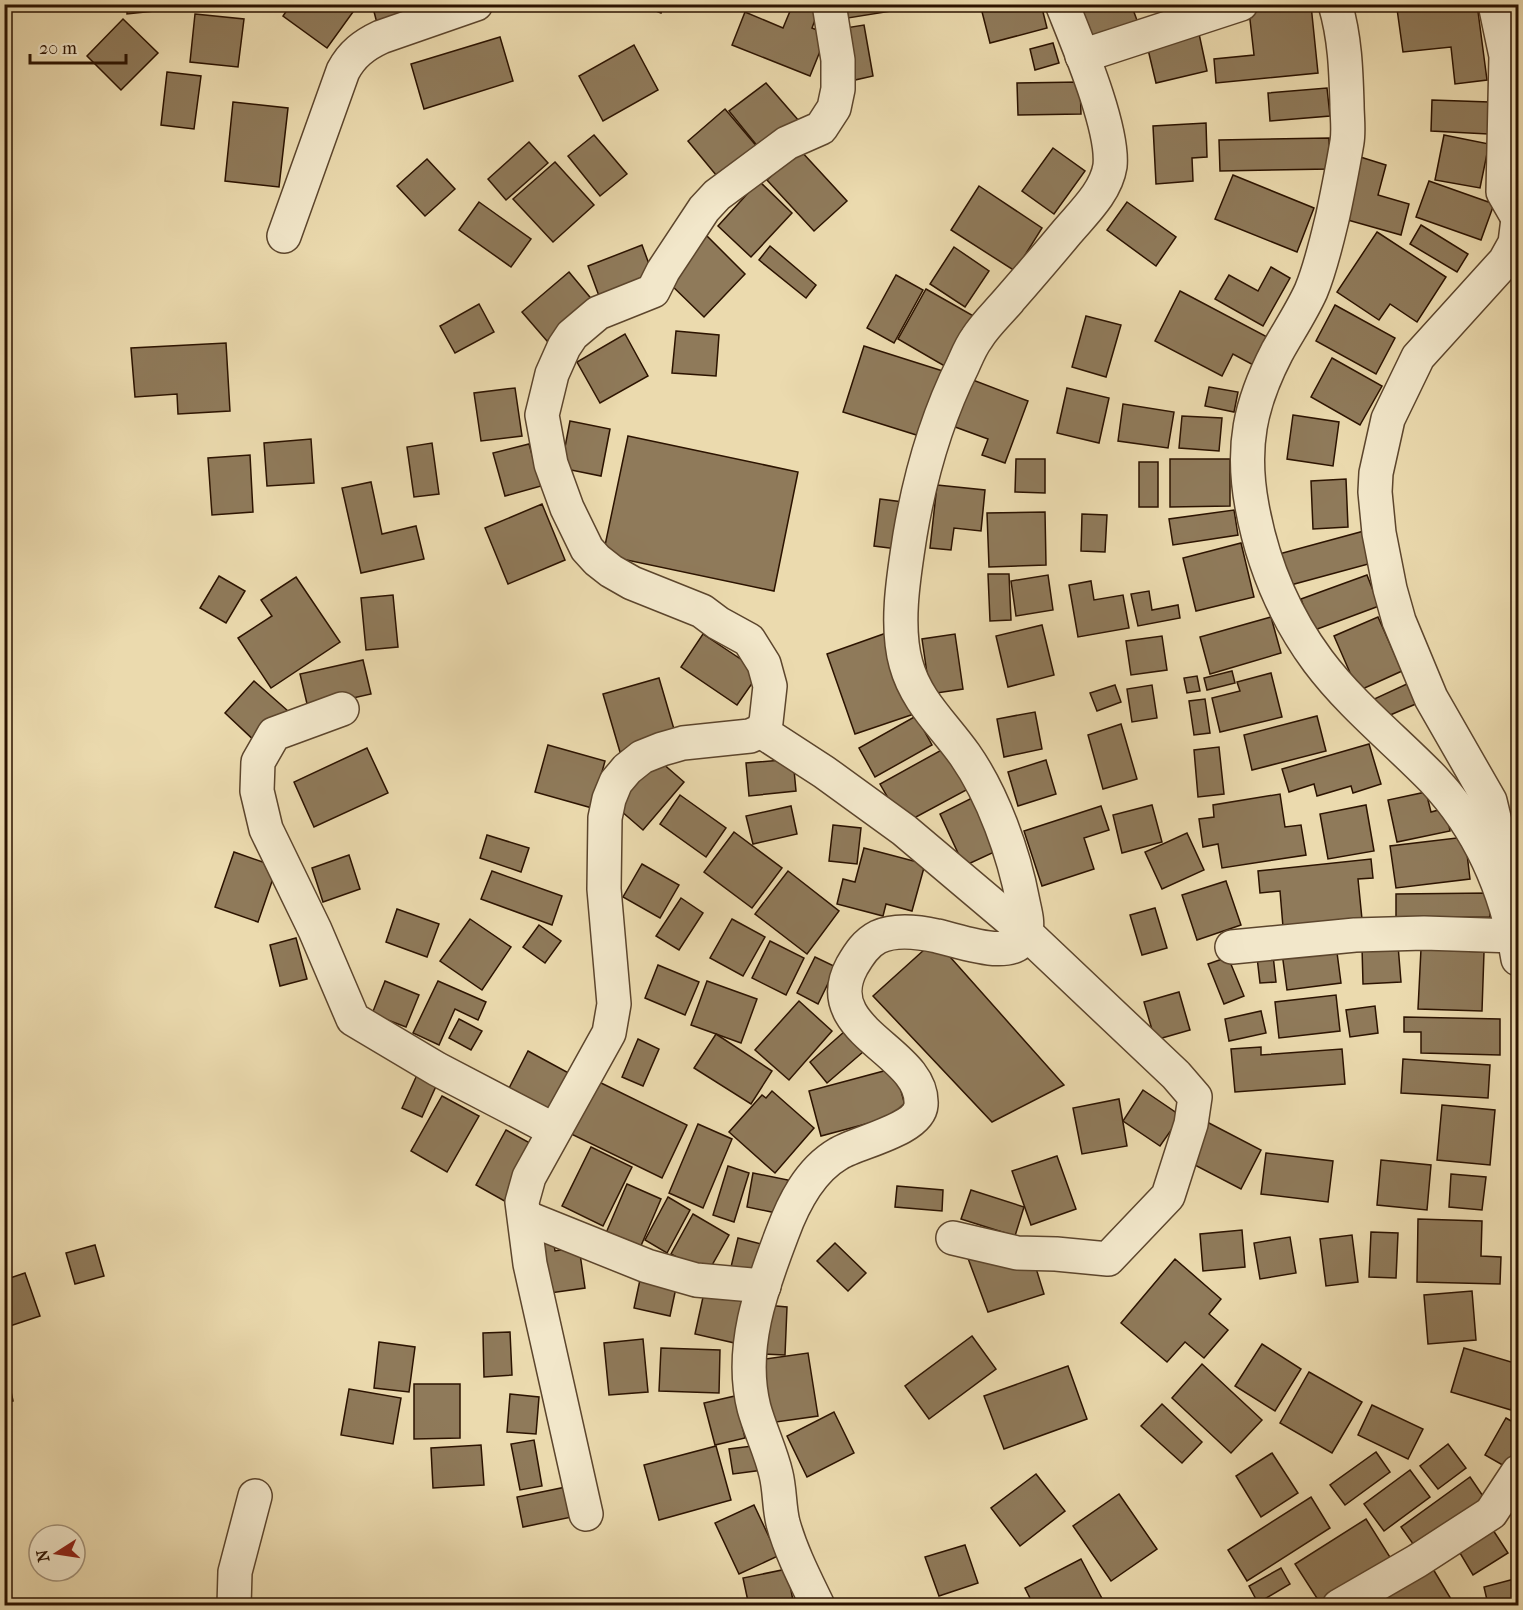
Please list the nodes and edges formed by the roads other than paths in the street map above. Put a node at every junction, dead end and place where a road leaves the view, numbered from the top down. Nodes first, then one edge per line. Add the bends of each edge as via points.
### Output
1 (476, 4) edge
2 (829, 4) edge
3 (1062, 4) edge
4 (1241, 4) edge
5 (1335, 4) edge
6 (1495, 4) edge
7 (1082, 56) junction
8 (1518, 219) edge
9 (284, 236) dead end
10 (342, 709) dead end
11 (761, 731) junction
12 (1505, 902) junction
13 (1026, 933) junction
14 (1232, 947) dead end
15 (1517, 948) edge
16 (554, 1130) junction
17 (525, 1218) junction
18 (953, 1238) dead end
19 (764, 1286) junction
20 (1518, 1472) edge
21 (255, 1496) dead end
22 (586, 1514) dead end
23 (234, 1605) edge
24 (819, 1605) edge
25 (1339, 1605) edge

1 - 9 street via 381,37 350,59
2 - 11 street via 838,60 838,89 834,108 821,128 787,143 717,195 704,209 653,291 598,313 572,335 552,374 542,415 551,464 567,508 587,549 597,560 632,583 702,611 748,640 754,648 765,664 770,686 766,722
3 - 7 street
4 - 7 street
5 - 12 street via 1346,76 1347,139 1328,236 1311,291 1255,401 1247,435 1251,504 1263,555 1277,591 1318,661 1463,815 1482,847
6 - 8 street via 1506,56 1503,192
7 - 13 street via 1107,137 1110,167 1095,200 977,337 952,387 926,460 910,538 900,629 912,682 922,701 965,755 998,819 1018,876
8 - 12 street via 1515,243 1505,261 1418,357 1389,419 1375,492 1381,542 1399,621 1431,698 1490,801
10 - 16 street via 274,734 258,762 257,791 266,829 353,1019 437,1069
11 - 13 street via 904,830
11 - 16 street via 662,749 642,757 616,782 605,818 604,889 612,1019 582,1084
12 - 15 street
13 - 18 street via 1176,1075 1195,1097 1191,1124 1168,1196 1108,1259 1017,1252
13 - 19 street via 1023,942 1001,949 905,932 890,933 865,946 847,976 844,992 850,1012 915,1078 921,1105 916,1118 839,1153 813,1175 790,1213
14 - 15 street via 1367,934 1424,933
16 - 17 street via 527,1183 522,1203
17 - 19 street via 646,1266 696,1280
17 - 22 street via 530,1264
19 - 24 street via 748,1361 754,1406 777,1475 790,1544
20 - 25 street via 1491,1513 1417,1562
21 - 23 street via 235,1572

